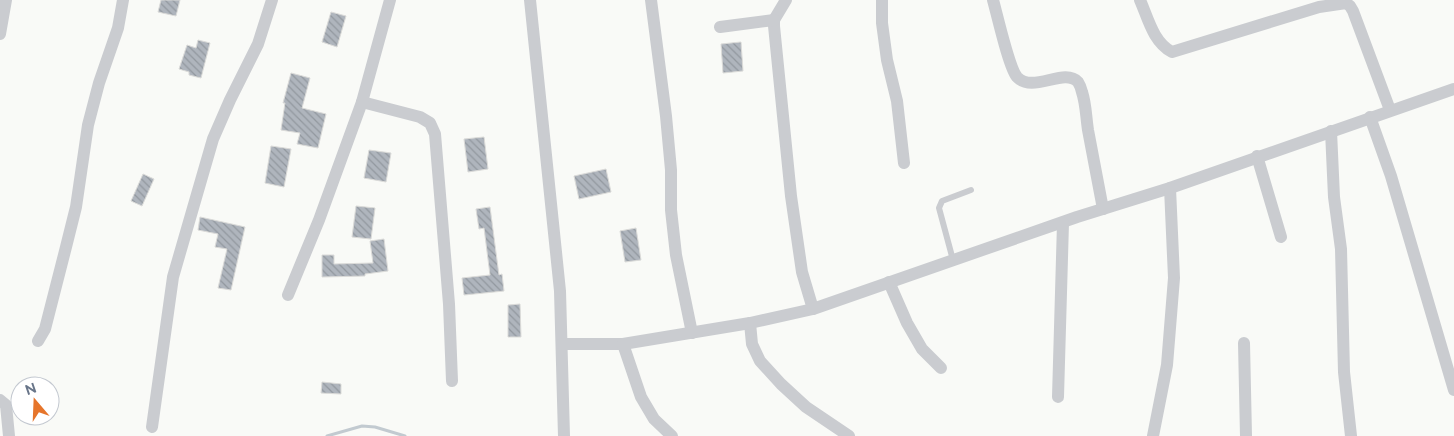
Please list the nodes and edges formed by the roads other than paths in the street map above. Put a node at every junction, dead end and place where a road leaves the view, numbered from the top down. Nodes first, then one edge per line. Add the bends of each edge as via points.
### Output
1 (6, 0) edge
2 (123, 0) edge
3 (272, 0) edge
4 (390, 0) edge
5 (530, 0) edge
6 (651, 0) edge
7 (786, 0) edge
8 (882, 0) edge
9 (993, 0) edge
10 (1140, 0) edge
11 (1318, 3) edge
12 (774, 20) junction
13 (720, 27) dead end
14 (0, 34) edge
15 (1454, 89) edge
16 (362, 102) junction
17 (1390, 110) junction
18 (1370, 117) junction
19 (1332, 131) junction
20 (1257, 156) junction
21 (904, 163) dead end
22 (1170, 188) junction
23 (971, 190) dead end
24 (1103, 209) junction
25 (1063, 222) junction
26 (1281, 237) dead end
27 (953, 260) junction
28 (889, 282) junction
29 (288, 296) dead end
30 (813, 309) junction
31 (750, 323) junction
32 (692, 333) junction
33 (38, 341) dead end
34 (1244, 343) dead end
35 (562, 344) junction
36 (623, 344) junction
37 (942, 368) dead end
38 (452, 381) dead end
39 (1454, 390) edge
40 (1058, 398) dead end
41 (0, 400) edge
42 (152, 427) dead end
43 (9, 436) edge
44 (564, 436) edge
45 (672, 436) edge
46 (849, 436) edge
47 (1153, 436) edge
48 (1246, 436) edge
49 (1351, 436) edge

1 - 14 street
2 - 33 street via 118,28 88,125 74,215 45,329
3 - 42 street via 258,44 214,139 174,277
4 - 16 street
5 - 35 street via 560,291
6 - 32 street via 667,125 676,255
7 - 12 street
8 - 21 street via 882,24 897,101
9 - 24 street via 1016,76 1024,82 1037,83 1074,78 1080,84
10 - 11 street via 1157,38 1172,52
11 - 17 street via 1341,2 1350,6
12 - 13 street
12 - 30 street via 791,196 802,272
15 - 17 street
16 - 29 street
16 - 38 street via 420,117 430,123 435,134
17 - 18 street
18 - 19 street
18 - 39 street
19 - 20 street
19 - 49 street via 1334,197 1341,249 1344,372
20 - 22 street
20 - 26 street
22 - 24 street
22 - 47 street via 1174,278 1167,365
23 - 27 lane via 940,204
24 - 25 street
25 - 27 street
25 - 40 street
27 - 28 street
28 - 30 street
28 - 37 street via 922,349
30 - 31 street
31 - 32 street
31 - 46 street via 752,344 760,361 806,407
32 - 36 street
34 - 48 street
35 - 36 street
35 - 44 street
36 - 45 street via 641,397 654,419
41 - 43 street via 6,405

